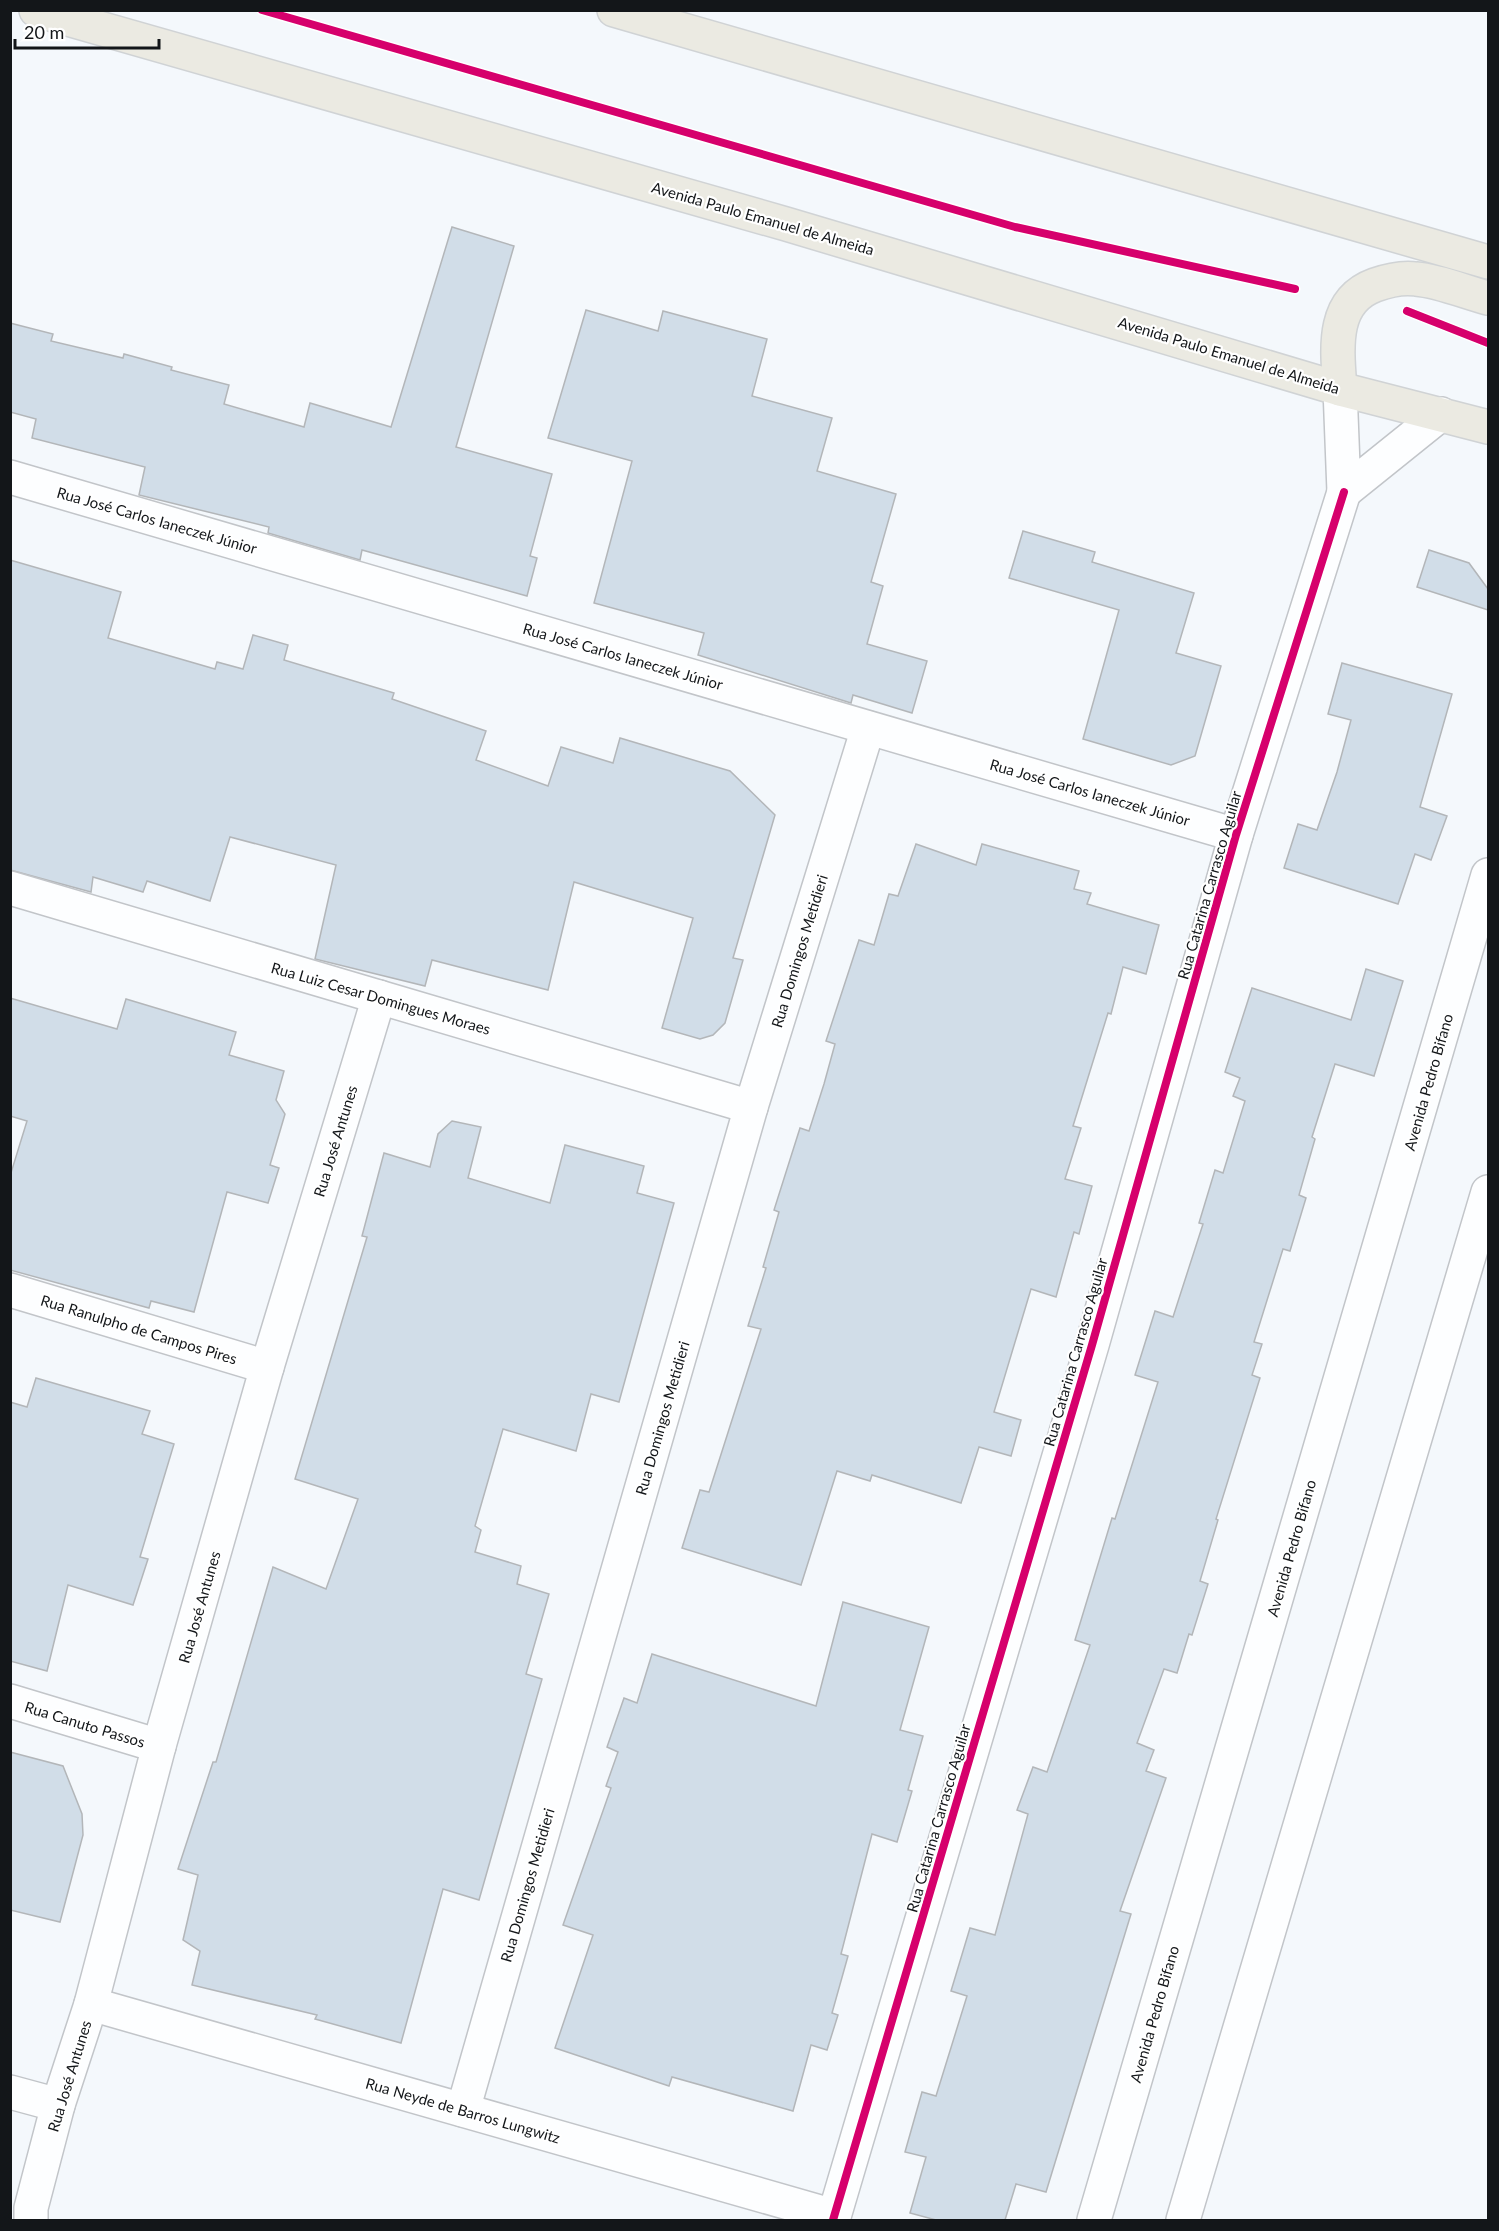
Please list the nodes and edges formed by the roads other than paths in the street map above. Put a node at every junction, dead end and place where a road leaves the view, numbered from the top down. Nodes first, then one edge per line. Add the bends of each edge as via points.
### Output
1 (36, 10) edge
2 (614, 10) edge
3 (1488, 262) edge
4 (1488, 298) edge
5 (1340, 389) junction
6 (1441, 414) junction
7 (1488, 426) edge
8 (10, 477) edge
9 (1344, 492) junction
10 (868, 728) junction
11 (1236, 835) junction
12 (1488, 881) edge
13 (10, 888) edge
14 (379, 997) junction
15 (751, 1107) junction
16 (1488, 1192) edge
17 (10, 1290) edge
18 (267, 1367) junction
19 (10, 1701) edge
20 (159, 1746) junction
21 (91, 2004) junction
22 (10, 2092) edge
23 (58, 2105) junction
24 (463, 2110) junction
25 (834, 2218) edge
26 (31, 2220) edge
27 (1094, 2220) edge
28 (1183, 2220) edge

1 - 5 main road, Avenida Paulo Emanuel de Almeida via 786,224
2 - 3 main road
4 - 5 main road via 1417,279 1392,279 1360,290 1343,311 1338,331
5 - 6 main road, Avenida Paulo Emanuel de Almeida
5 - 9 street, Rua Catarina Carrasco Aguilar
6 - 7 main road, Avenida Paulo Emanuel de Almeida
6 - 9 street
8 - 10 street, Rua José Carlos Ianeczek Júnior
9 - 11 street, Rua Catarina Carrasco Aguilar
10 - 11 street, Rua José Carlos Ianeczek Júnior
10 - 15 street, Rua Domingos Metidieri
11 - 25 street, Rua Catarina Carrasco Aguilar via 1092,1345
12 - 27 street, Avenida Pedro Bifano
13 - 14 street, Rua Luiz Cesar Domingues Moraes
14 - 15 street, Rua Luiz Cesar Domingues Moraes
14 - 18 street, Rua José Antunes
15 - 24 street, Rua Domingos Metidieri
16 - 28 street
17 - 18 street, Rua Ranulpho de Campos Pires
18 - 20 street, Rua José Antunes
19 - 20 street, Rua Canuto Passos
20 - 21 street, Rua José Antunes
21 - 23 street, Rua José Antunes
21 - 24 street, Rua Neyde de Barros Lungwitz
22 - 23 street
23 - 26 street, Rua José Antunes
24 - 25 street, Rua Neyde de Barros Lungwitz

